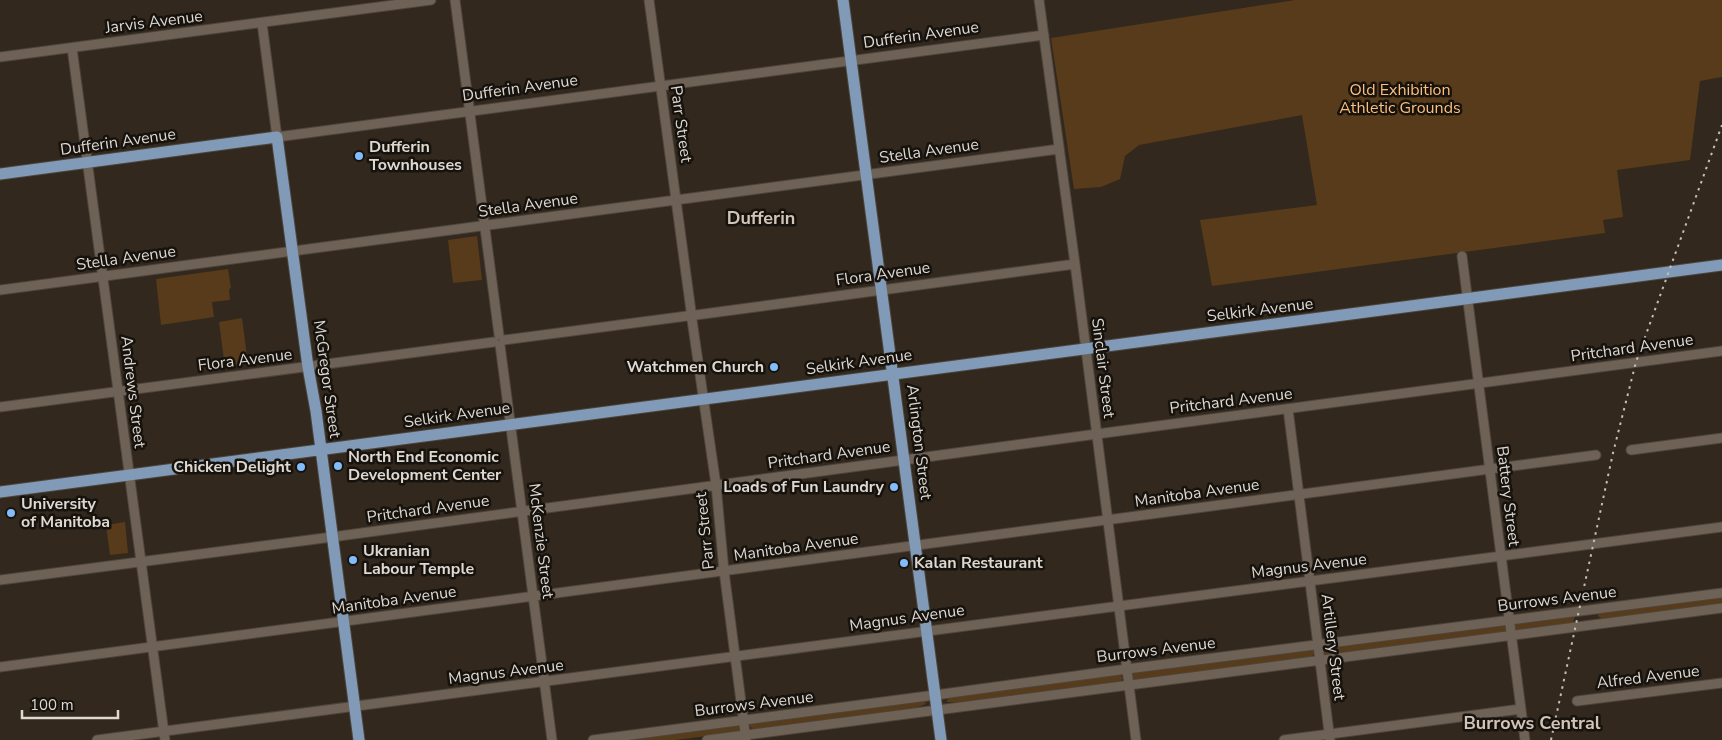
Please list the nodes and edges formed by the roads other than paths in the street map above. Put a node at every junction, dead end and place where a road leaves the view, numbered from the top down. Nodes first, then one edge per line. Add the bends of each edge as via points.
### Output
1 (431, 0) edge
2 (455, 0) edge
3 (650, 0) edge
4 (843, 0) edge
5 (1039, 0) edge
6 (262, 23) junction
7 (1044, 35) junction
8 (72, 48) junction
9 (0, 57) edge
10 (852, 60) junction
11 (661, 85) junction
12 (470, 111) junction
13 (277, 137) junction
14 (1059, 149) junction
15 (88, 162) junction
16 (0, 174) edge
17 (867, 175) junction
18 (676, 201) junction
19 (486, 226) junction
20 (292, 251) junction
21 (1462, 256) dead end
22 (1075, 264) junction
23 (1722, 265) edge
24 (103, 276) junction
25 (882, 289) junction
26 (0, 290) edge
27 (1467, 299) junction
28 (691, 315) junction
29 (500, 341) junction
30 (1085, 349) junction
31 (1722, 351) edge
32 (308, 367) junction
33 (894, 374) junction
34 (1478, 384) junction
35 (118, 391) junction
36 (703, 399) junction
37 (0, 407) edge
38 (1288, 408) junction
39 (511, 425) junction
40 (1096, 434) junction
41 (1722, 438) edge
42 (321, 450) junction
43 (1631, 450) dead end
44 (1596, 455) dead end
45 (905, 460) junction
46 (1489, 469) junction
47 (128, 475) junction
48 (716, 485) junction
49 (0, 492) edge
50 (1299, 494) junction
51 (523, 511) junction
52 (1108, 520) junction
53 (1722, 527) edge
54 (332, 538) junction
55 (916, 546) junction
56 (1501, 556) junction
57 (141, 562) junction
58 (724, 571) junction
59 (0, 580) edge
60 (1310, 581) junction
61 (1722, 593) edge
62 (533, 597) junction
63 (1119, 606) junction
64 (1722, 608) edge
65 (1509, 621) junction
66 (343, 622) junction
67 (927, 631) junction
68 (1511, 635) junction
69 (1319, 645) junction
70 (152, 647) junction
71 (736, 657) junction
72 (1320, 659) junction
73 (0, 668) edge
74 (1127, 669) junction
75 (545, 682) junction
76 (1722, 682) edge
77 (1129, 684) junction
78 (936, 696) junction
79 (1577, 701) dead end
80 (354, 706) junction
81 (938, 709) junction
82 (1521, 709) junction
83 (744, 720) junction
84 (164, 736) edge
85 (1330, 737) edge
86 (746, 738) edge
87 (96, 740) edge
88 (359, 740) edge
89 (552, 740) edge
90 (593, 740) edge
91 (707, 740) edge
92 (942, 740) edge
93 (1136, 740) edge
94 (1284, 740) edge
95 (1525, 740) edge

1 - 6 street, Jarvis Avenue
2 - 12 street, McKenzie Street
3 - 11 street, Parr Street
4 - 10 main road, Arlington Street
5 - 7 street, Sinclair Street
6 - 8 street, Jarvis Avenue
6 - 13 street, McGregor Street
7 - 10 street, Dufferin Avenue
7 - 14 street, Sinclair Street
8 - 9 street, Jarvis Avenue
8 - 15 street, Andrews Street
10 - 11 street, Dufferin Avenue
10 - 17 main road, Arlington Street
11 - 12 street, Dufferin Avenue
11 - 18 street, Parr Street
12 - 13 street, Dufferin Avenue
12 - 19 street, McKenzie Street
13 - 15 main road, Dufferin Avenue
13 - 20 main road, McGregor Street
14 - 17 street, Stella Avenue
14 - 22 street, Sinclair Street
15 - 16 main road, Dufferin Avenue
15 - 24 street, Andrews Street
17 - 18 street, Stella Avenue
17 - 25 main road, Arlington Street
18 - 19 street, Stella Avenue
18 - 28 street, Parr Street
19 - 20 street, Stella Avenue
19 - 29 street, McKenzie Street
20 - 24 street, Stella Avenue
20 - 32 main road, McGregor Street
21 - 27 street, Battery Street
22 - 25 street, Flora Avenue
22 - 30 street, Sinclair Street
23 - 27 main road, Selkirk Avenue
24 - 26 street, Stella Avenue
24 - 35 street, Andrews Street
25 - 28 street, Flora Avenue
25 - 33 main road, Arlington Street
27 - 30 main road, Selkirk Avenue
27 - 34 street, Battery Street
28 - 29 street, Flora Avenue
28 - 36 street, Parr Street
29 - 32 street, Flora Avenue
29 - 39 street, McKenzie Street
30 - 33 main road, Selkirk Avenue
30 - 40 street, Sinclair Street
31 - 34 street, Pritchard Avenue
32 - 35 street, Flora Avenue
32 - 42 main road, McGregor Street
33 - 36 main road, Selkirk Avenue
33 - 45 main road, Arlington Street
34 - 38 street, Pritchard Avenue
34 - 46 street, Battery Street
35 - 37 street, Flora Avenue
35 - 47 street, Andrews Street
36 - 39 main road, Selkirk Avenue
36 - 48 street, Parr Street
38 - 40 street, Pritchard Avenue
38 - 50 street, Artillery Street
39 - 42 main road, Selkirk Avenue
39 - 51 street, McKenzie Street
40 - 45 street, Pritchard Avenue
40 - 52 street, Sinclair Street
41 - 43 street
42 - 47 main road, Selkirk Avenue
42 - 54 main road, McGregor Street
44 - 46 street, Manitoba Avenue
45 - 48 street, Pritchard Avenue
45 - 55 main road, Arlington Street
46 - 50 street, Manitoba Avenue
46 - 56 street, Battery Street
47 - 49 main road, Selkirk Avenue
47 - 57 street, Andrews Street
48 - 51 street, Pritchard Avenue
48 - 58 street, Parr Street
50 - 52 street, Manitoba Avenue
50 - 60 street, Artillery Street
51 - 54 street, Pritchard Avenue
51 - 62 street, McKenzie Street
52 - 55 street, Manitoba Avenue
52 - 63 street, Sinclair Street
53 - 56 street, Magnus Avenue
54 - 57 street, Pritchard Avenue
54 - 66 main road, McGregor Street
55 - 58 street, Manitoba Avenue
55 - 67 main road, Arlington Street
56 - 60 street, Magnus Avenue
56 - 65 street, Battery Street
57 - 59 street, Pritchard Avenue
57 - 70 street, Andrews Street
58 - 62 street, Manitoba Avenue
58 - 71 street, Parr Street
60 - 63 street, Magnus Avenue
60 - 69 street, Artillery Street
61 - 65 street, Burrows Avenue
62 - 66 street, Manitoba Avenue
62 - 75 street, McKenzie Street
63 - 67 street, Magnus Avenue
63 - 74 street, Sinclair Street
64 - 68 street, Burrows Avenue
65 - 68 street, Battery Street
65 - 69 street, Burrows Avenue
66 - 70 street, Manitoba Avenue
66 - 80 main road, McGregor Street
67 - 71 street, Magnus Avenue
67 - 78 main road, Arlington Street
68 - 72 street, Burrows Avenue
68 - 82 street, Battery Street
69 - 72 street, Artillery Street
69 - 74 street, Burrows Avenue
70 - 73 street, Manitoba Avenue
70 - 84 street, Andrews Street
71 - 75 street, Magnus Avenue
71 - 83 street, Parr Street
72 - 77 street, Burrows Avenue
72 - 85 street, Artillery Street
74 - 77 street, Sinclair Street
74 - 78 street, Burrows Avenue
75 - 80 street, Magnus Avenue
75 - 89 street, McKenzie Street
76 - 79 street, Alfred Avenue
77 - 81 street, Burrows Avenue
77 - 93 street, Sinclair Street
78 - 81 main road, Arlington Street
78 - 83 street, Burrows Avenue
80 - 84 street, Magnus Avenue
80 - 88 main road, McGregor Street
81 - 86 street, Burrows Avenue
81 - 92 main road, Arlington Street
82 - 85 street
82 - 95 street, Battery Street
83 - 86 street, Parr Street
83 - 90 street, Burrows Avenue
84 - 87 street, Magnus Avenue
85 - 94 street
86 - 91 street, Burrows Avenue

